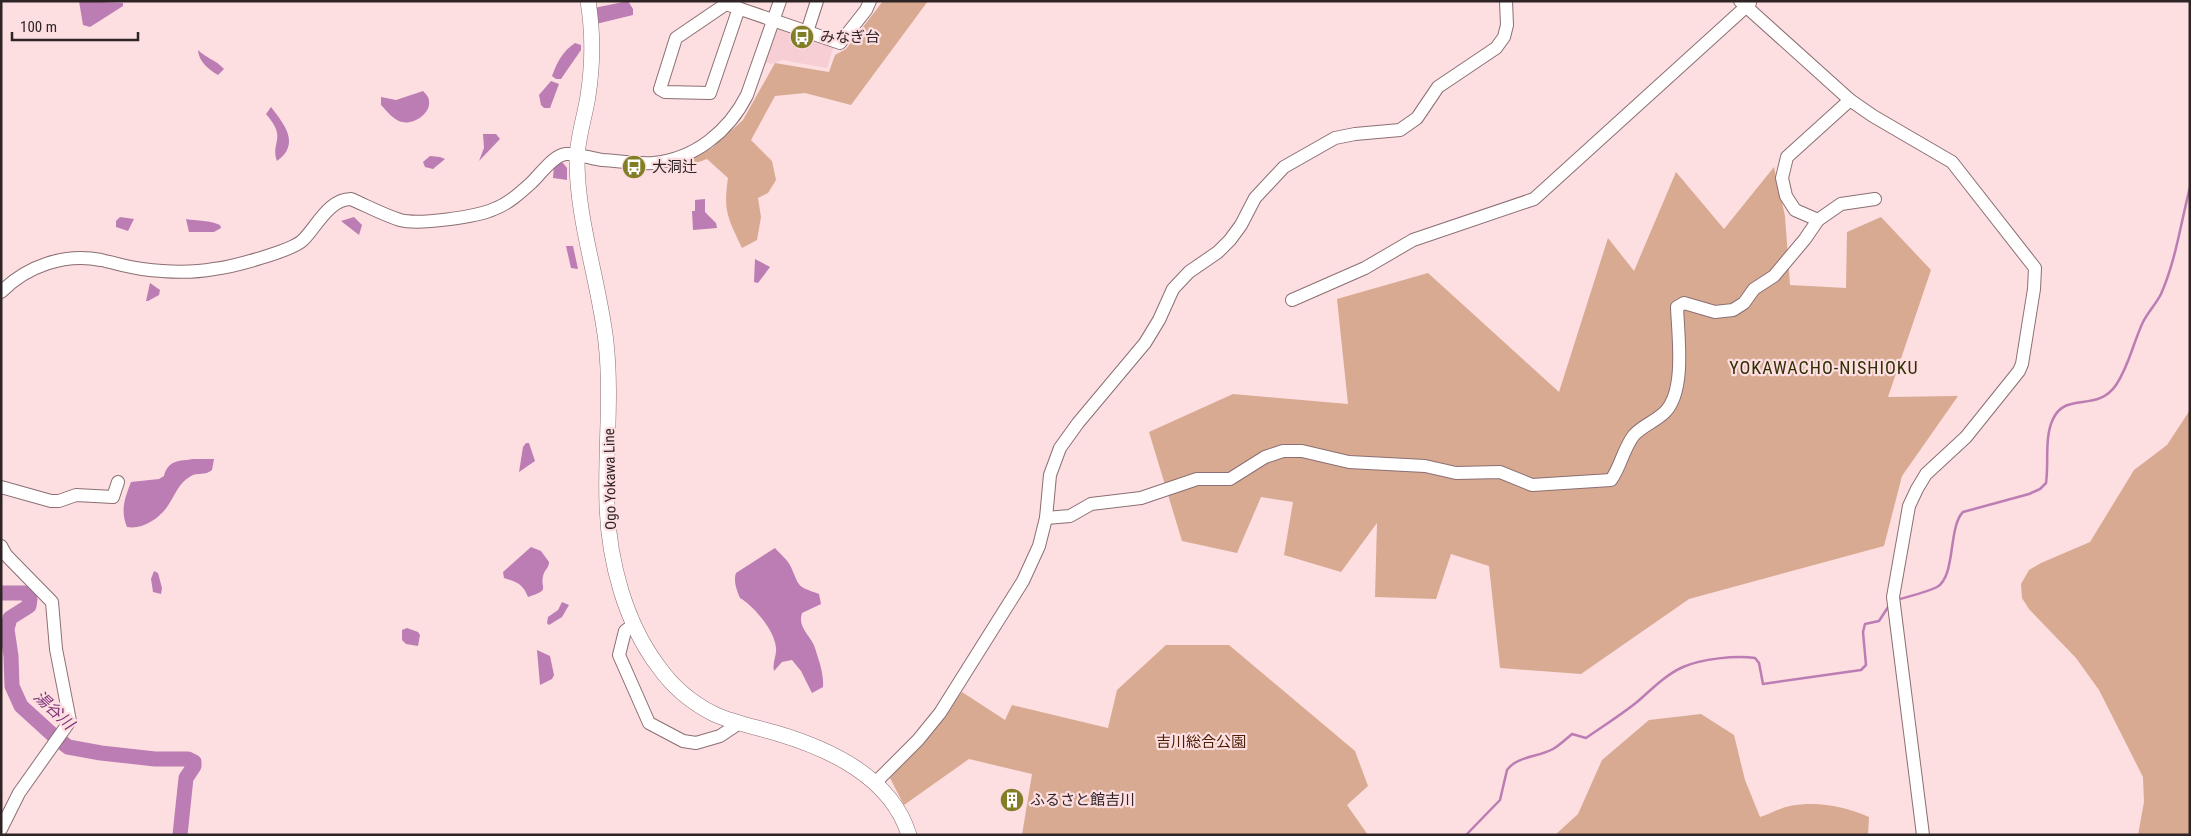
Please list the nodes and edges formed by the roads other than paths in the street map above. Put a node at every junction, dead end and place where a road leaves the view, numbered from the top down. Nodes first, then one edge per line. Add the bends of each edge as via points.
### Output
1 (588, 1) edge
2 (780, 1) edge
3 (818, 1) edge
4 (870, 1) edge
5 (1506, 1) edge
6 (1746, 3) edge
7 (739, 8) junction
8 (773, 20) junction
9 (807, 32) junction
10 (1850, 100) junction
11 (577, 156) junction
12 (1875, 199) dead end
13 (1818, 220) junction
14 (1, 292) edge
15 (1292, 300) dead end
16 (118, 482) dead end
17 (1, 487) edge
18 (1046, 518) junction
19 (1, 546) edge
20 (634, 624) junction
21 (736, 722) junction
22 (875, 782) junction
23 (1, 829) edge
24 (909, 835) edge
25 (1923, 835) edge

1 - 11 main road, Ogo Yokawa Line via 590,71
2 - 8 street
3 - 9 street
4 - 9 street via 840,43
5 - 18 street via 1507,25 1496,48 1438,87 1417,118 1400,130 1336,138 1284,167 1255,198 1230,240 1172,289 1145,343 1060,448 1050,475
6 - 10 street
6 - 15 street via 1534,199 1413,240 1365,268
7 - 7 street via 726,4 676,38 660,88 665,92 710,93
7 - 8 street
8 - 9 street
8 - 11 street via 740,109 712,139 663,161 639,163
10 - 13 street via 1787,157 1782,178 1786,196 1795,210
10 - 25 street via 1952,162 2020,247 2036,274 2022,364 2015,379 1966,437 1926,474 1909,506 1894,598
11 - 14 street via 566,154 559,157 507,202 493,210 419,222 401,220 345,199 330,208 302,241 288,249 216,269 143,269 99,260 58,260 38,266
11 - 20 main road, Ogo Yokawa Line via 579,197 609,366 607,508 619,582
12 - 13 street via 1841,204
13 - 18 street via 1774,276 1754,289 1744,303 1733,310 1715,312 1684,303 1677,307 1680,373 1676,390 1666,411 1635,434 1611,480 1532,486 1500,472 1456,473 1425,466 1349,462 1302,451 1283,451 1265,456 1230,479 1197,479 1141,498 1091,504 1070,516
16 - 17 street via 113,497 76,495 58,501
18 - 22 street via 1039,546 1023,581 940,713 918,740
19 - 23 street via 52,602 56,649 70,722 19,794
20 - 21 main road, Ogo Yokawa Line via 658,666 674,685 691,700
20 - 21 street via 625,631 619,655 649,723 683,741 696,743 720,736
21 - 22 main road, Ogo Yokawa Line via 818,748
22 - 24 main road, Ogo Yokawa Line via 894,805

